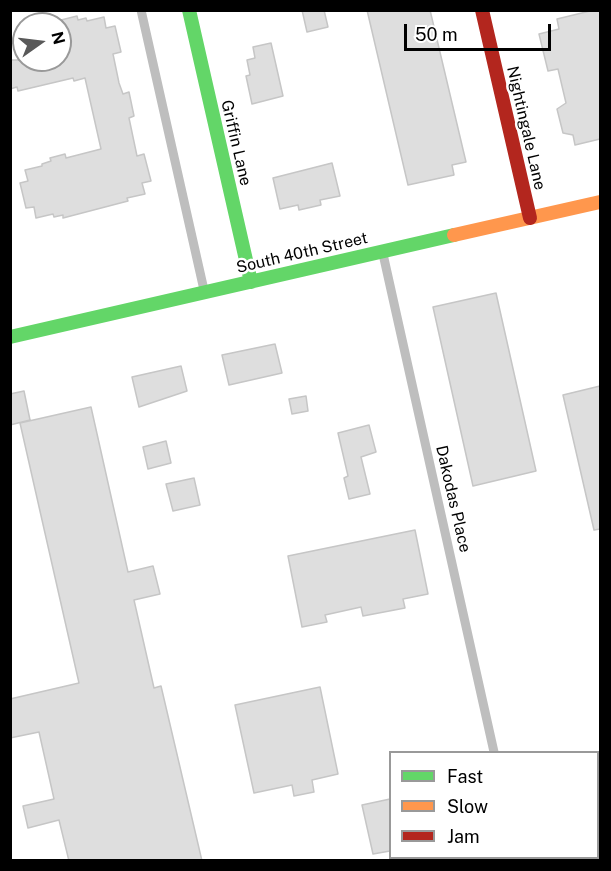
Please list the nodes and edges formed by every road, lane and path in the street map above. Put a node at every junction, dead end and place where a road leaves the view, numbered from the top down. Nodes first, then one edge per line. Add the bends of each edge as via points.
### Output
1 (141, 10) edge
2 (189, 10) edge
3 (482, 10) edge
4 (600, 202) edge
5 (530, 218) junction
6 (382, 252) junction
7 (251, 282) junction
8 (204, 293) junction
9 (10, 337) edge
10 (494, 751) edge

1 - 8 lane
2 - 7 street, Griffin Lane
3 - 5 street, Nightingale Lane
4 - 5 street, South 40th Street
5 - 6 street, South 40th Street
6 - 7 street, South 40th Street
6 - 10 lane, Dakodas Place
7 - 8 street, South 40th Street
8 - 9 street, South 40th Street

